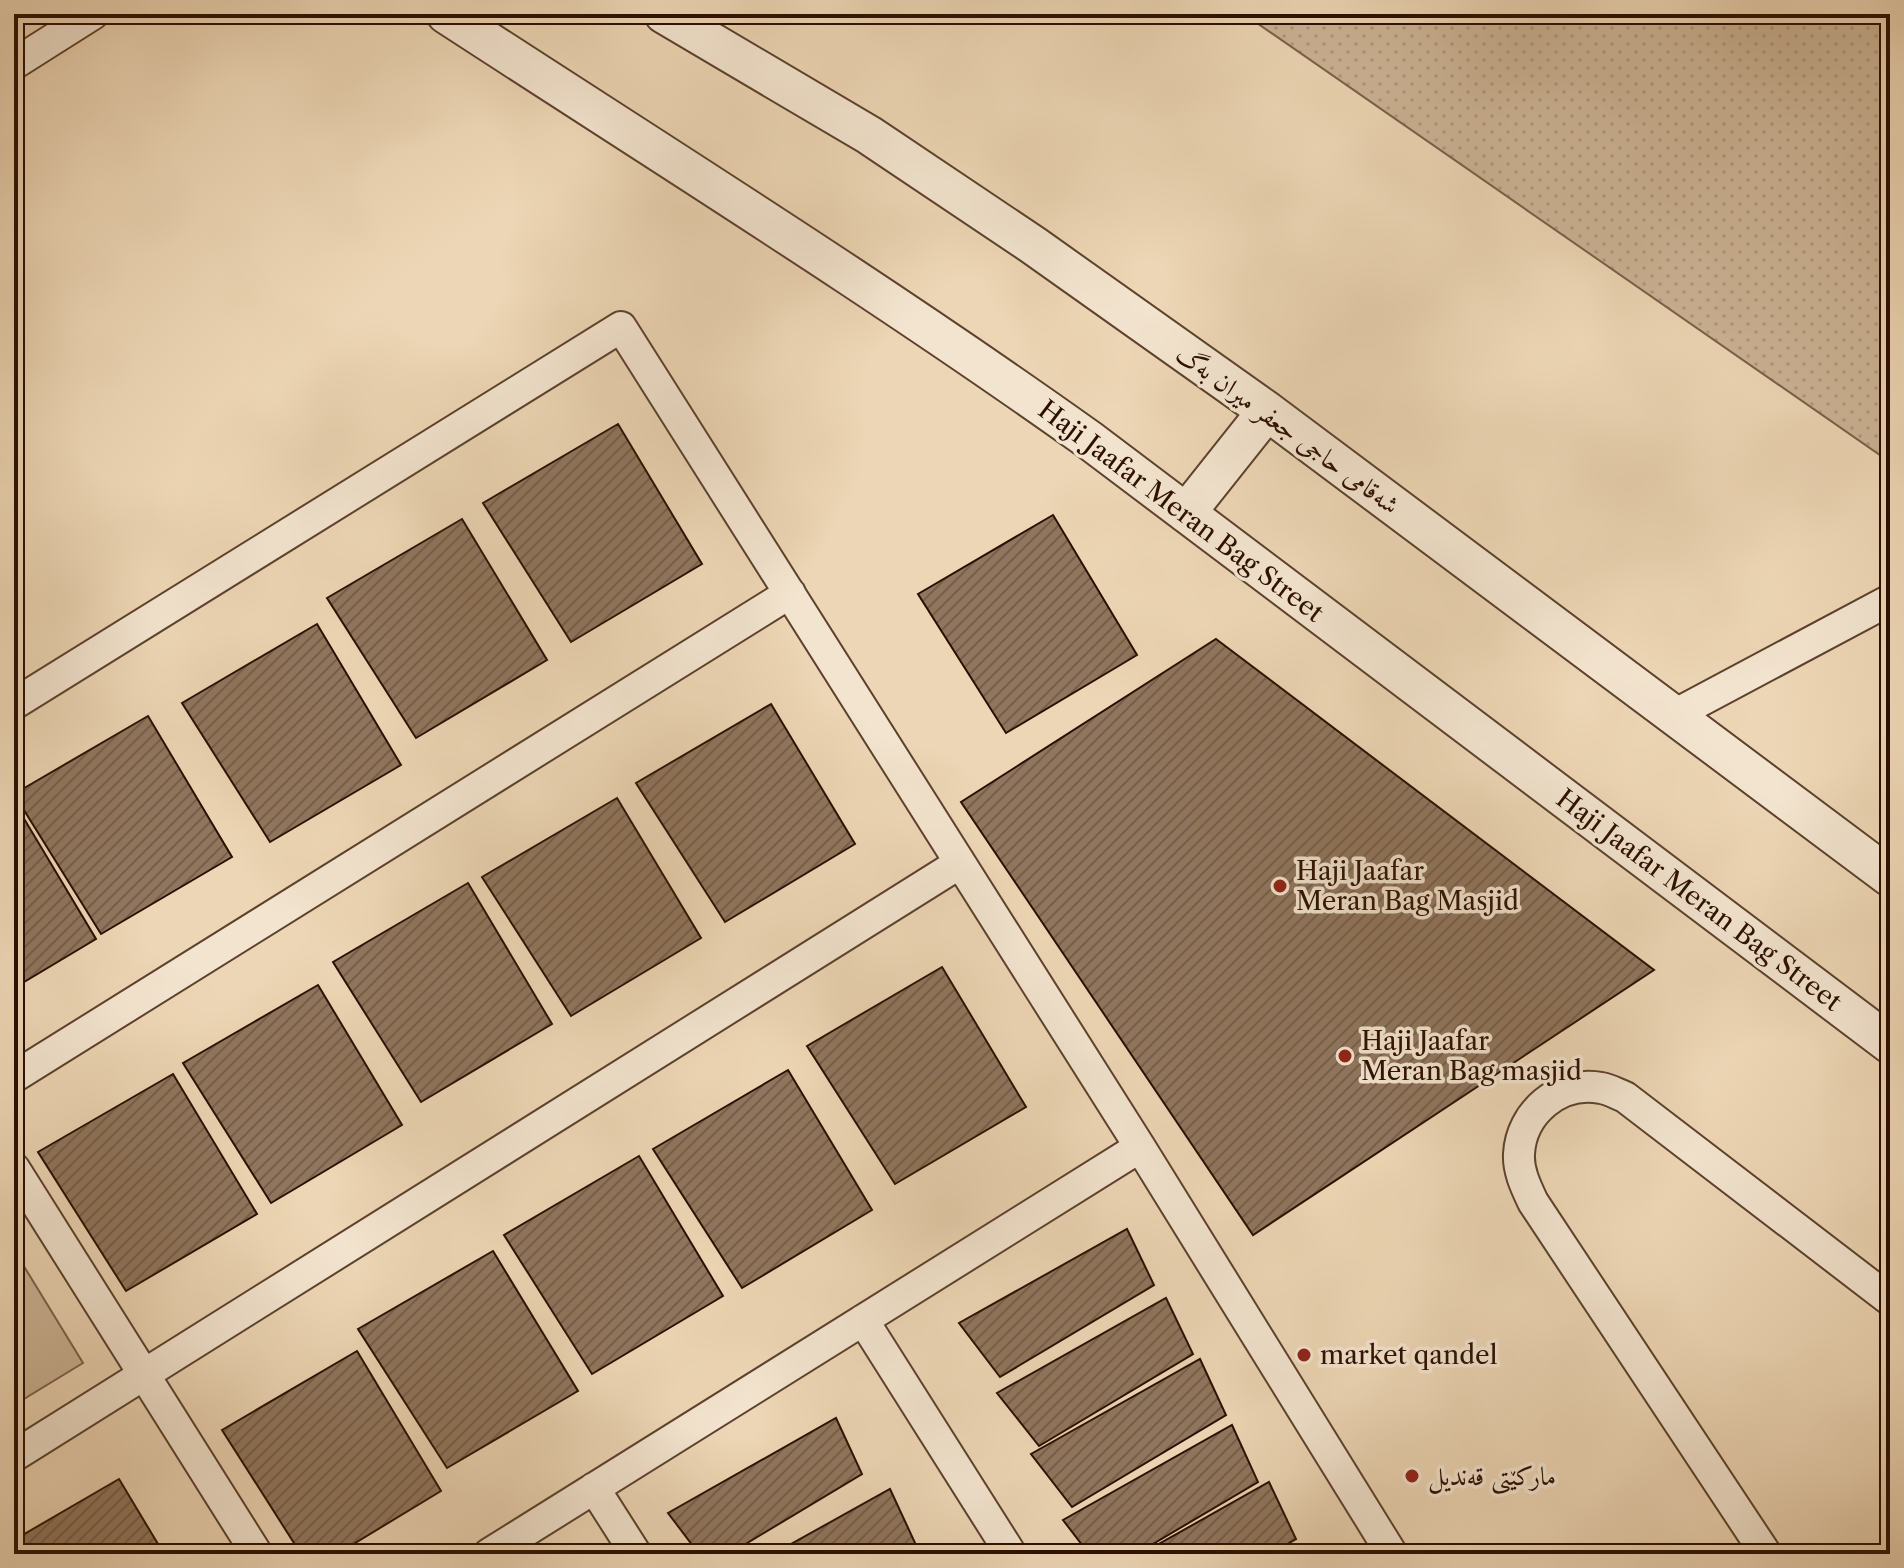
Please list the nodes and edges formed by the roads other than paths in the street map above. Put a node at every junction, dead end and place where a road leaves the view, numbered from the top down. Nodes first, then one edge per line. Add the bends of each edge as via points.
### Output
1 (93, 14) edge
2 (446, 14) edge
3 (664, 14) edge
4 (14, 64) edge
5 (1267, 411) junction
6 (1186, 513) junction
7 (790, 593) junction
8 (1890, 600) edge
9 (14, 704) edge
10 (1674, 715) junction
11 (960, 863) junction
12 (1890, 877) edge
13 (1890, 1044) edge
14 (14, 1077) edge
15 (1140, 1147) junction
16 (14, 1168) edge
17 (1890, 1300) edge
18 (863, 1320) junction
19 (144, 1375) junction
20 (14, 1456) edge
21 (594, 1488) junction
22 (257, 1554) edge
23 (489, 1554) edge
24 (636, 1554) edge
25 (1011, 1554) edge
26 (1392, 1554) edge
27 (1766, 1554) edge

1 - 4 street
2 - 6 street, Haji Jaafar Meran Bag Street via 898,306
3 - 5 street, شەقامی حاجی جعفر میران بەگ via 952,189
5 - 6 street
5 - 10 street, شەقامی حاجی جعفر میران بەگ
6 - 13 street, Haji Jaafar Meran Bag Street
7 - 9 street via 621,327
7 - 11 street
7 - 14 street
8 - 10 street
10 - 12 street, شەقامی حاجی جعفر میران بەگ
11 - 15 street
11 - 19 street
15 - 18 street
15 - 26 street
16 - 19 street
17 - 27 street via 1625,1097 1602,1088 1577,1087 1535,1111 1523,1132 1518,1156 1533,1202
18 - 21 street
18 - 25 street
19 - 20 street
19 - 22 street
21 - 23 street
21 - 24 street

